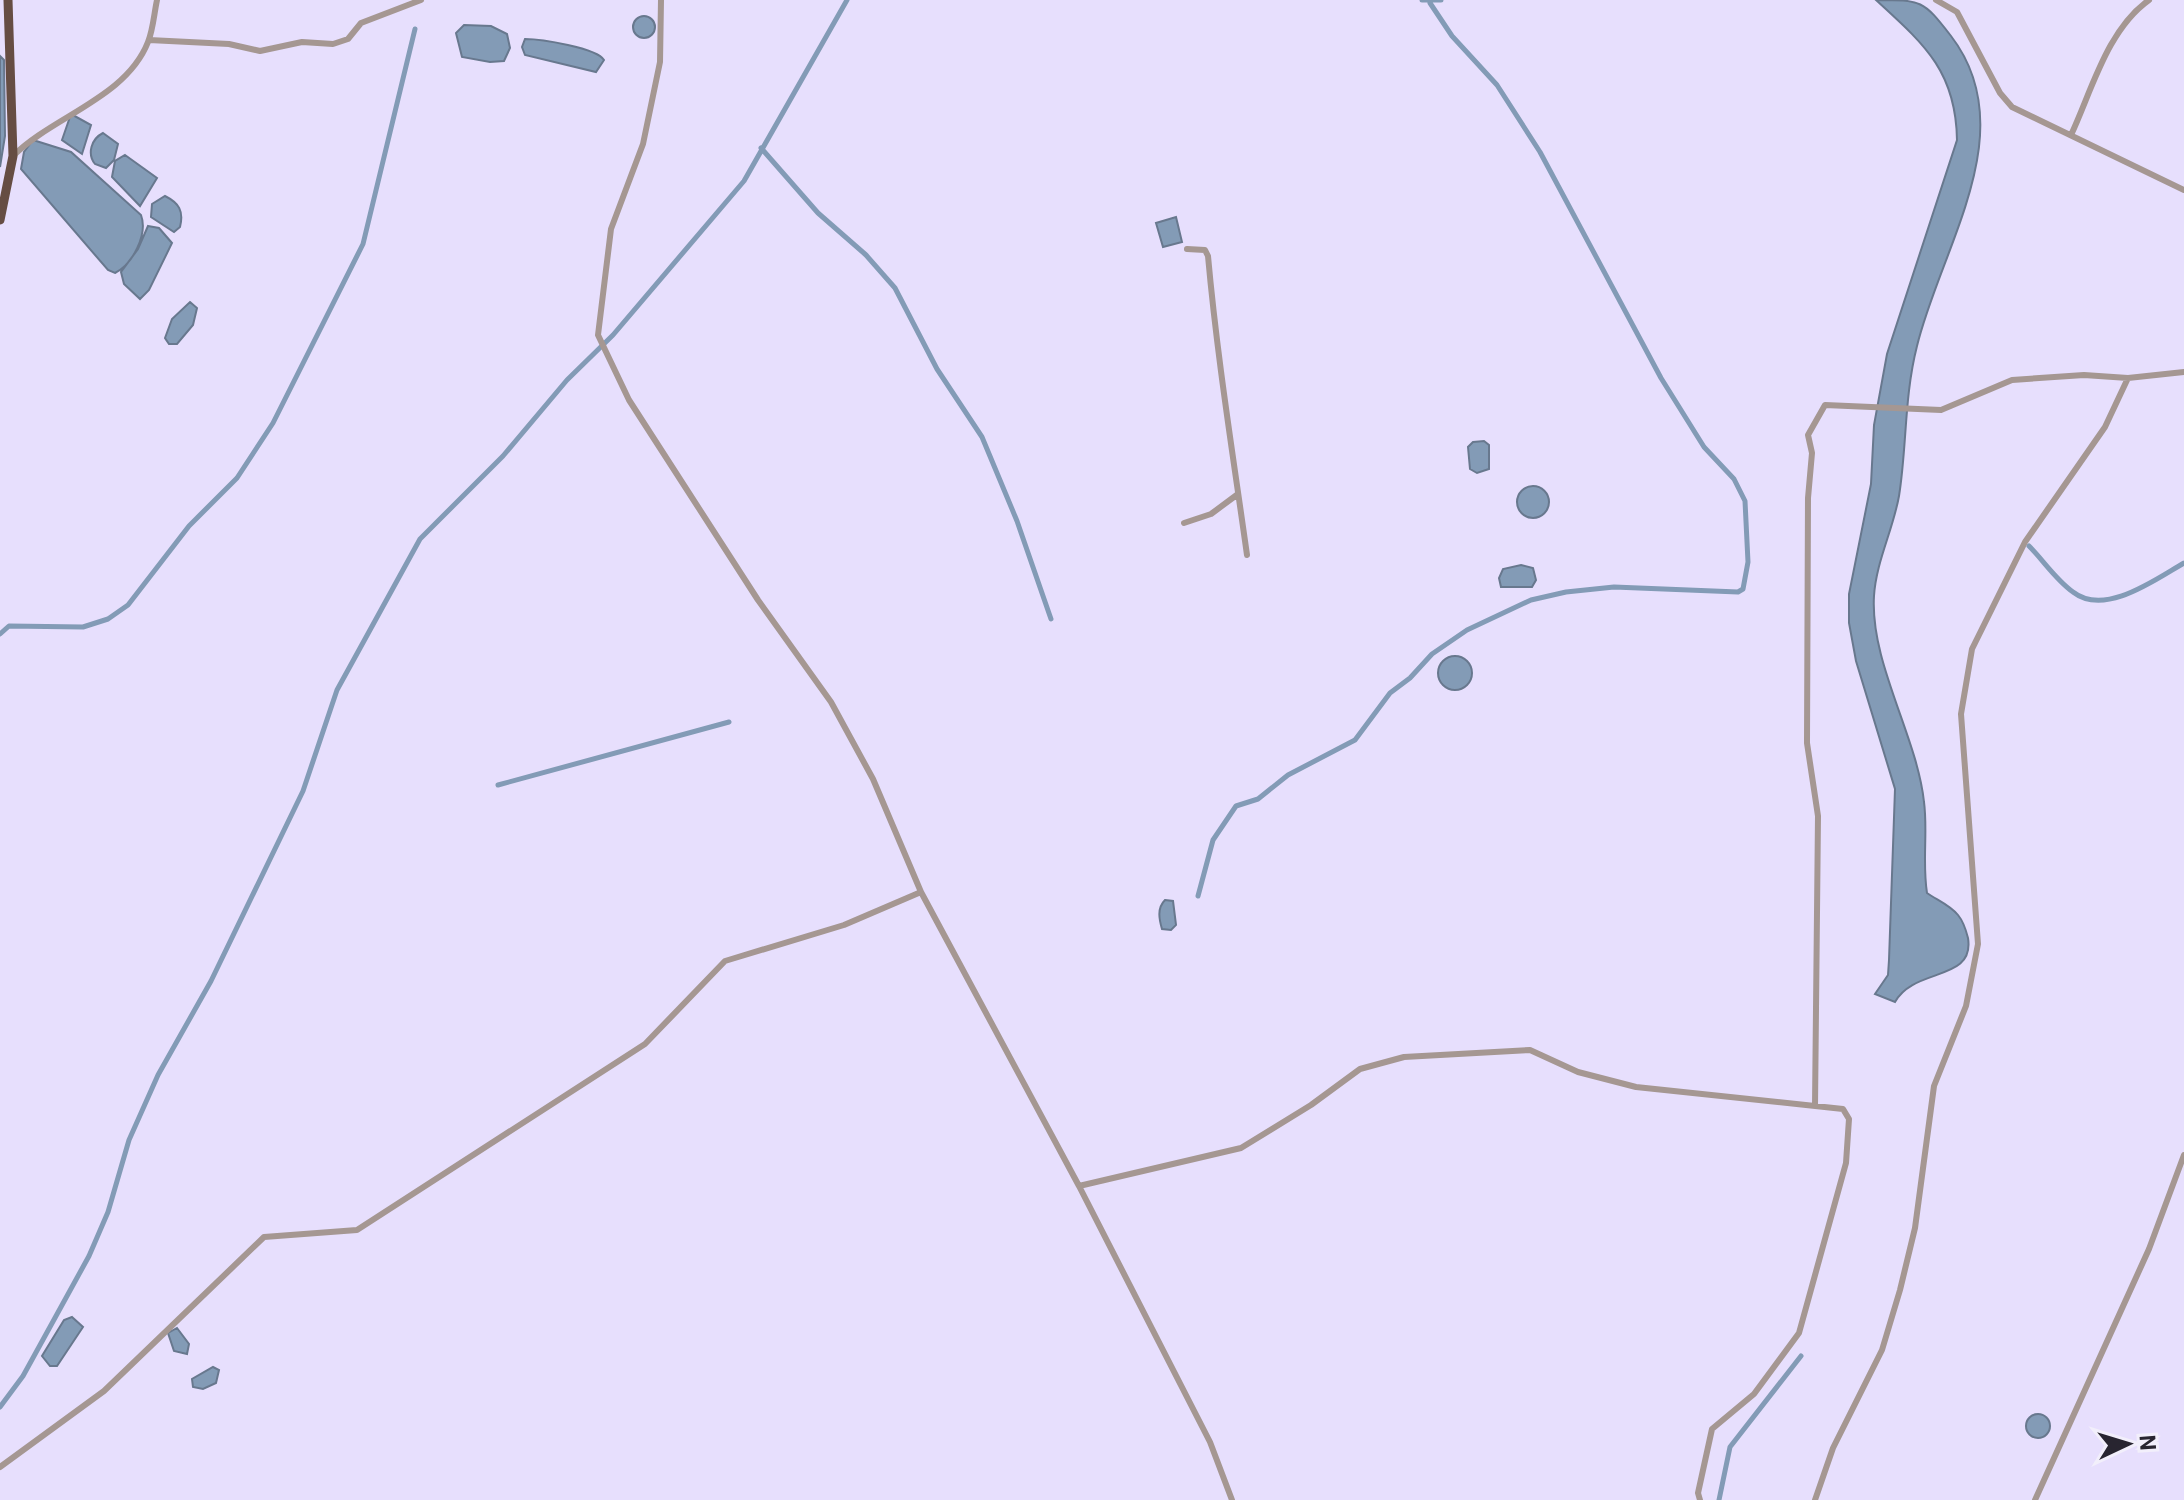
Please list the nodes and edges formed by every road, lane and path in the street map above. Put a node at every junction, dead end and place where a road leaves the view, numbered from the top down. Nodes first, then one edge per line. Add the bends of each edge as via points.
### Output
1 (8, 0) edge
2 (157, 0) edge
3 (421, 0) edge
4 (661, 0) edge
5 (1936, 0) edge
6 (2149, 0) edge
7 (149, 40) junction
8 (2071, 135) junction
9 (13, 156) junction
10 (2184, 190) edge
11 (0, 220) edge
12 (1187, 249) dead end
13 (2184, 372) edge
14 (2128, 378) junction
15 (1238, 494) junction
16 (1184, 523) dead end
17 (1247, 555) dead end
18 (921, 892) junction
19 (1815, 1106) junction
20 (2184, 1155) edge
21 (1079, 1186) junction
22 (0, 1467) edge
23 (1232, 1500) edge
24 (1700, 1500) edge
25 (1815, 1500) edge
26 (2035, 1500) edge

1 - 9 highway
2 - 7 street
3 - 7 street via 361,23 348,39 333,44 302,42 260,51
4 - 18 street via 660,62 643,144 611,229 598,335 629,400 831,702 873,779
5 - 8 street via 1957,12 2012,107
6 - 8 street via 2126,19 2114,39
7 - 9 street via 131,71
8 - 10 street
9 - 11 highway
12 - 15 street via 1205,250 1208,256 1226,432
13 - 14 street
14 - 19 street via 2012,380 1953,406 1929,410 1825,405 1808,435 1812,453 1807,743 1818,816
14 - 25 street via 2105,427 2025,542 1972,649 1961,714 1978,944 1966,1006 1934,1086 1915,1228 1900,1290 1882,1350 1833,1448
15 - 16 street via 1203,518
15 - 17 street
18 - 21 street
18 - 22 street via 844,925 725,961 645,1044 357,1230 264,1237 104,1391
19 - 21 street via 1636,1087 1578,1072 1530,1050 1404,1057 1360,1069 1241,1148
19 - 24 street via 1843,1109 1849,1119 1838,1204 1799,1333 1754,1394 1712,1429
20 - 26 street via 2149,1249
21 - 23 street via 1210,1442

